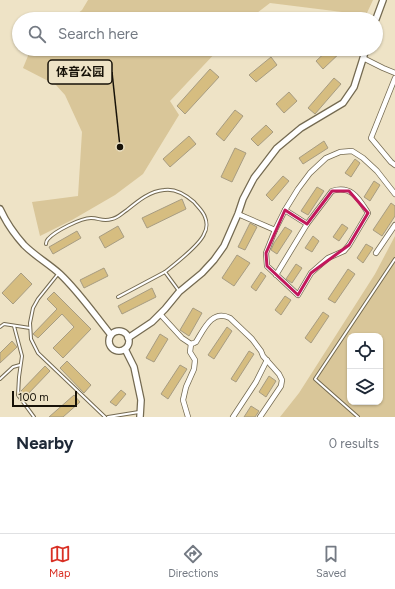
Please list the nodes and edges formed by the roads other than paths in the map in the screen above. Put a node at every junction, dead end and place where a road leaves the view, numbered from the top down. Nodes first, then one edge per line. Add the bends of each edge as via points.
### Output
1 (383, 0) edge
2 (379, 12) edge
3 (363, 58) joint
4 (395, 72) edge
5 (395, 78) edge
6 (395, 164) edge
7 (395, 194) edge
8 (0, 210) edge
9 (285, 210) junction
10 (238, 214) junction
11 (307, 224) junction
12 (395, 225) edge
13 (274, 230) junction
14 (46, 244) dead end
15 (376, 253) dead end
16 (395, 259) edge
17 (165, 272) junction
18 (59, 273) junction
19 (276, 275) junction
20 (180, 292) junction
21 (118, 297) dead end
22 (160, 314) junction
23 (14, 326) junction
24 (0, 327) edge
25 (30, 328) junction
26 (111, 335) junction
27 (128, 338) junction
28 (191, 344) junction
29 (125, 349) junction
30 (267, 360) junction
31 (20, 365) junction
32 (0, 379) edge
33 (140, 414) edge
34 (34, 417) edge
35 (107, 417) edge
36 (188, 417) edge
37 (233, 417) edge
38 (260, 417) edge
39 (358, 417) edge

1 - 2 street
3 - 4 street
3 - 10 street via 354,87 343,103 301,128 277,148 254,178
5 - 6 street via 371,138
7 - 9 street via 363,158 352,151 340,152 326,158 310,173
8 - 18 street via 25,246
9 - 11 street
9 - 13 street
10 - 13 street
10 - 20 street via 224,246 214,260
11 - 19 street
11 - 19 street via 332,191 338,189 349,191 358,198 368,213 344,251 328,258 311,273 298,295
12 - 15 street
13 - 19 street via 266,253 267,266
14 - 17 lane via 47,240 66,226 92,218 106,221 116,218 153,192 165,189 180,192 192,200 203,213 206,231 200,241
16 - 39 lane via 315,379
17 - 20 lane
17 - 21 lane
18 - 25 lane via 36,304
18 - 26 street
20 - 22 street
22 - 27 street
22 - 28 street
23 - 24 lane via 4,324
23 - 25 lane
23 - 31 lane via 22,356
25 - 35 lane via 31,339 38,353
26 - 27 street via 120,331
26 - 29 street via 109,342 112,349
27 - 29 street via 129,343
28 - 30 street via 196,342 212,319 223,316 230,318 252,339
28 - 36 street via 194,368 183,400
29 - 33 street via 134,367 141,400
30 - 37 street
30 - 38 street via 281,375 282,383
31 - 32 lane via 13,367
31 - 34 lane via 18,395
33 - 35 lane

